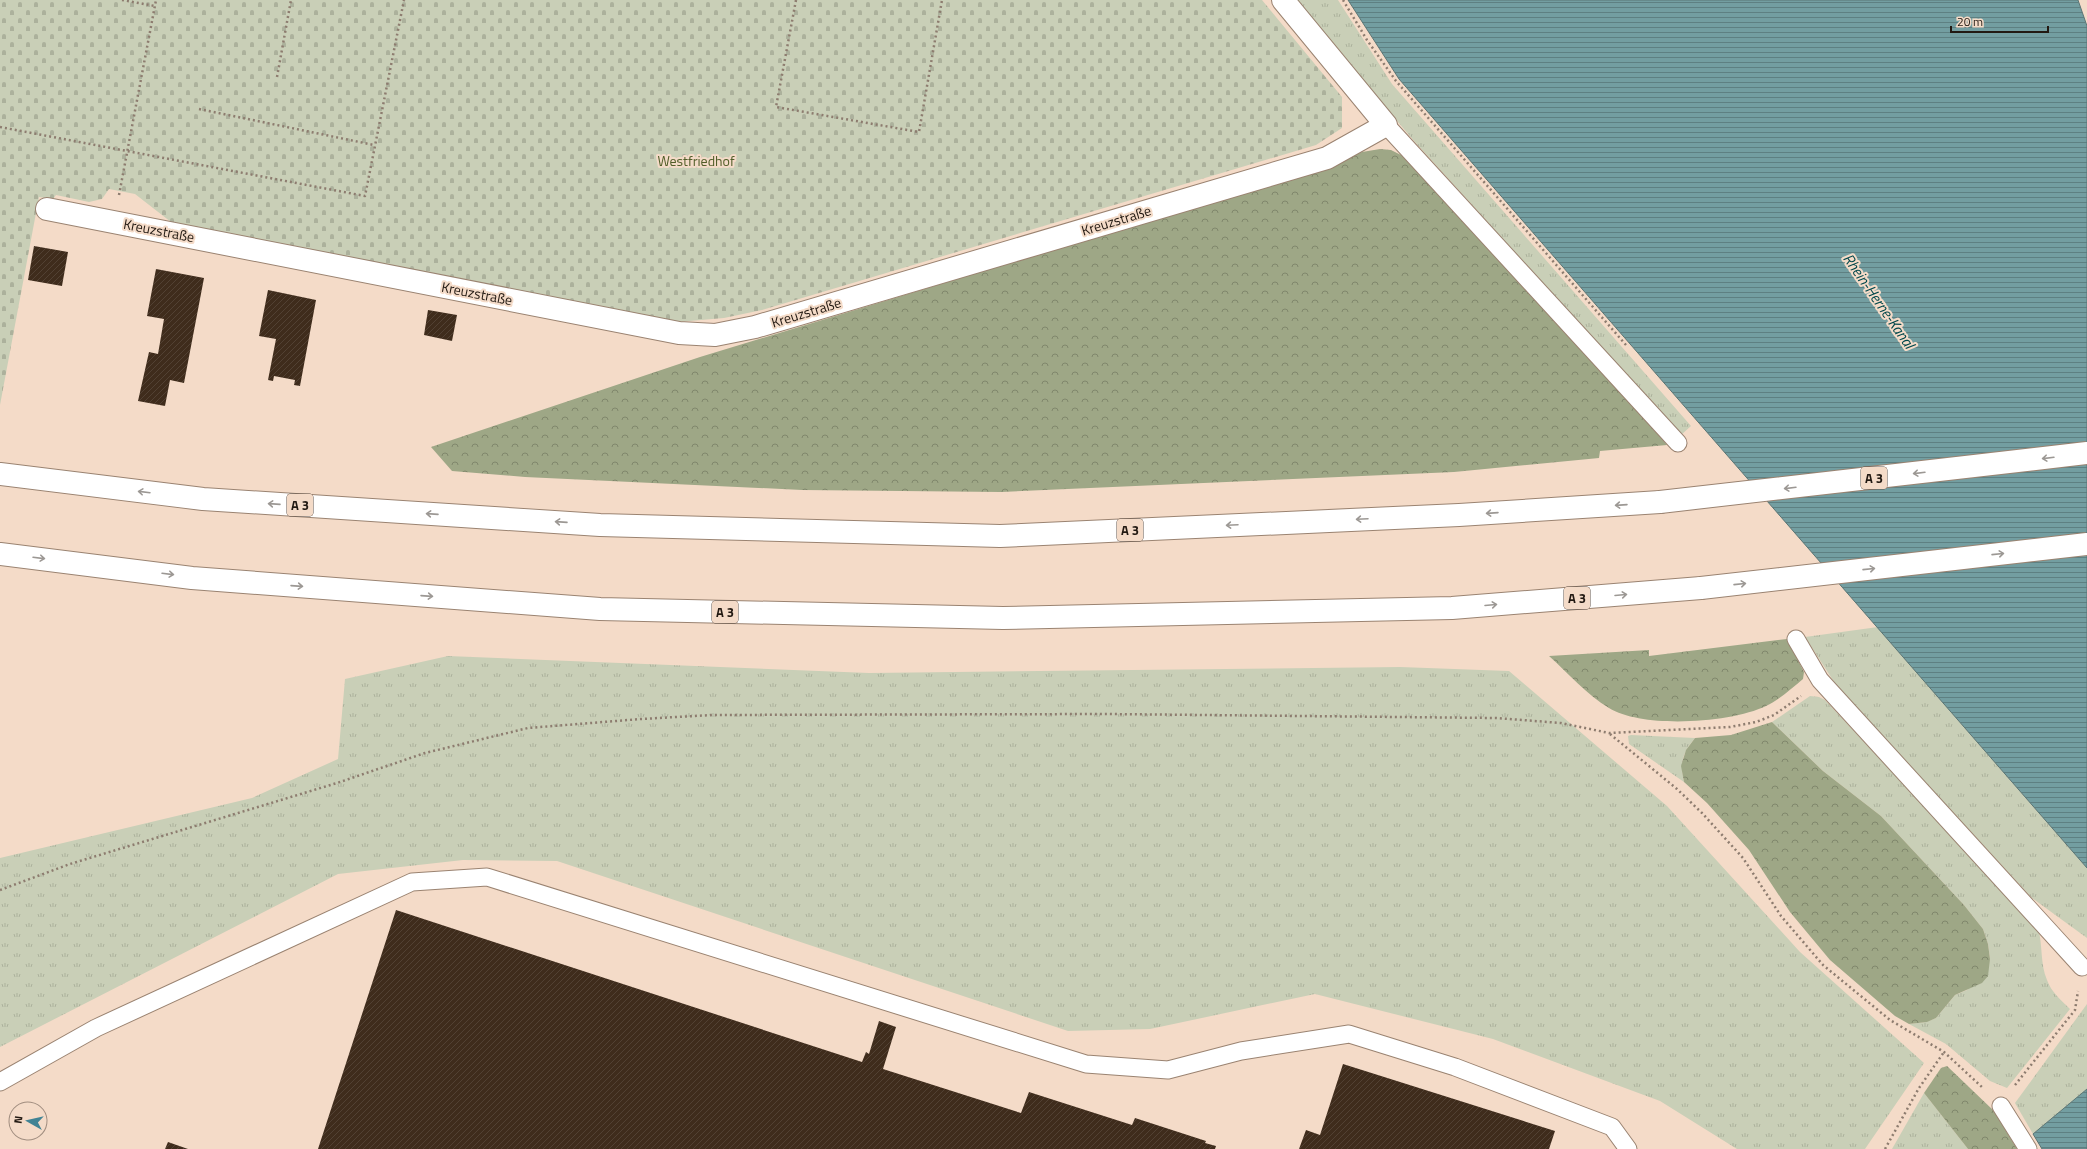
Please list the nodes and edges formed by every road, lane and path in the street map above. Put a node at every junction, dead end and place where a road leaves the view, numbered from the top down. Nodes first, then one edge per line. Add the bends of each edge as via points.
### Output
1 (122, 0) edge
2 (156, 0) edge
3 (291, 0) edge
4 (404, 0) edge
5 (796, 0) edge
6 (942, 0) edge
7 (1283, 0) edge
8 (1343, 0) edge
9 (155, 6) junction
10 (277, 77) dead end
11 (199, 109) dead end
12 (1386, 125) junction
13 (0, 127) edge
14 (374, 145) junction
15 (126, 151) junction
16 (48, 209) dead end
17 (114, 221) junction
18 (1631, 351) dead end
19 (1678, 442) dead end
20 (2087, 453) edge
21 (0, 474) edge
22 (2087, 544) edge
23 (0, 554) edge
24 (1796, 639) dead end
25 (1820, 680) junction
26 (1609, 733) junction
27 (0, 890) edge
28 (2082, 967) joint
29 (1944, 1052) junction
30 (0, 1082) edge
31 (2001, 1106) junction
32 (1628, 1149) edge
33 (1885, 1149) edge
34 (2028, 1149) edge

1 - 9 path
2 - 9 path
3 - 10 path
4 - 14 path
5 - 6 path via 776,107 919,132
7 - 12 main road
8 - 18 path via 1396,81
9 - 15 path
11 - 14 path
12 - 17 main road, Kreuzstraße via 1327,158 755,327 715,335 679,334
12 - 19 lane
13 - 15 path
14 - 15 path via 365,196
15 - 17 path
16 - 17 main road, Kreuzstraße
20 -> 21 main road, A 3, bridge via 1660,502 1451,516 1000,536 600,525 203,499
23 -> 22 main road, A 3, bridge via 192,578 600,609 996,618 1452,608 1701,588
24 - 25 lane
25 - 26 path via 1792,704 1756,722 1723,727
25 - 28 lane
26 - 27 path via 1560,723 1496,718 1327,716 813,714 712,715 573,723 528,728 425,753 337,783 70,864
26 - 29 path via 1702,812 1743,858 1781,916 1823,965 1890,1020
28 - 31 path via 2075,1010
29 - 31 path
29 - 33 path via 1919,1088
30 - 32 lane via 96,1028 412,882 487,876 1086,1064 1168,1070 1241,1051 1349,1034 1455,1067 1612,1127
31 - 34 lane

